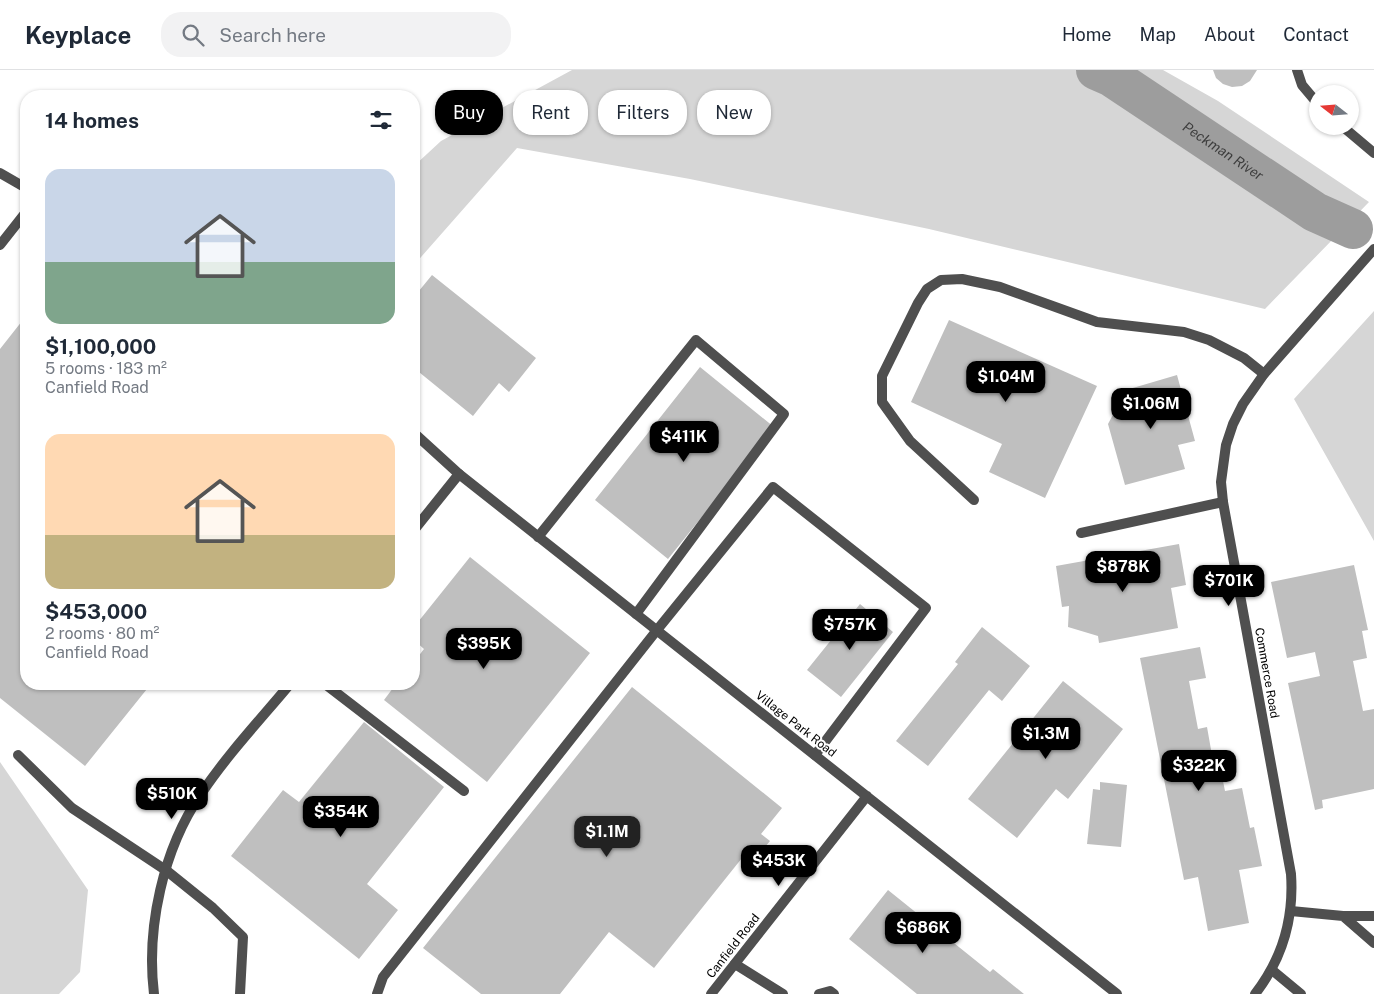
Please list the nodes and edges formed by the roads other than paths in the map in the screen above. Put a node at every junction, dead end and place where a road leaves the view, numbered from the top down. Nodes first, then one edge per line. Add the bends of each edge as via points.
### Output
1 (1297, 70) edge
2 (1309, 93) edge
3 (1353, 135) edge
4 (1374, 153) edge
5 (0, 173) edge
6 (20, 185) edge
7 (20, 220) edge
8 (0, 245) edge
9 (1374, 249) edge
10 (1264, 374) junction
11 (420, 438) edge
12 (459, 474) junction
13 (974, 500) dead end
14 (1222, 502) junction
15 (420, 523) edge
16 (1081, 533) dead end
17 (538, 537) junction
18 (636, 614) junction
19 (657, 630) junction
20 (285, 690) edge
21 (333, 690) edge
22 (18, 754) dead end
23 (815, 755) junction
24 (464, 791) dead end
25 (867, 796) junction
26 (166, 872) junction
27 (1291, 910) junction
28 (1343, 916) junction
29 (1374, 916) edge
30 (1374, 943) edge
31 (735, 964) junction
32 (1272, 970) junction
33 (154, 994) edge
34 (240, 994) edge
35 (377, 994) edge
36 (711, 994) edge
37 (783, 994) edge
38 (819, 994) edge
39 (834, 994) edge
40 (1116, 994) edge
41 (1255, 994) edge
42 (1301, 994) edge

1 - 2 street
3 - 4 street
5 - 6 street
7 - 8 street
9 - 10 street, Commerce Road
10 - 13 street via 1229,349 1192,335 1097,322 1000,287 962,279 941,280 927,289 918,303 882,376 882,402 910,441
10 - 14 street, Commerce Road via 1243,404 1231,431 1222,464
11 - 12 street, Village Park Road
12 - 15 street
12 - 17 street, Village Park Road
14 - 16 street
14 - 27 street, Commerce Road via 1291,874
17 - 18 street, Village Park Road
17 - 18 street via 696,340 784,414
18 - 19 street, Village Park Road
19 - 23 street, Village Park Road
19 - 23 street via 773,487 926,608
19 - 35 street via 383,977
20 - 26 street via 201,793 179,834
21 - 24 street
22 - 26 street via 72,808
23 - 25 street, Village Park Road
25 - 31 street, Canfield Road
25 - 40 street, Village Park Road
26 - 33 street via 153,931
26 - 34 street via 213,908 243,937
27 - 28 street
27 - 32 street, Commerce Road
28 - 29 street
28 - 30 street
31 - 36 street, Canfield Road
31 - 37 street
32 - 41 street, Commerce Road
32 - 42 street
38 - 39 street via 830,991

